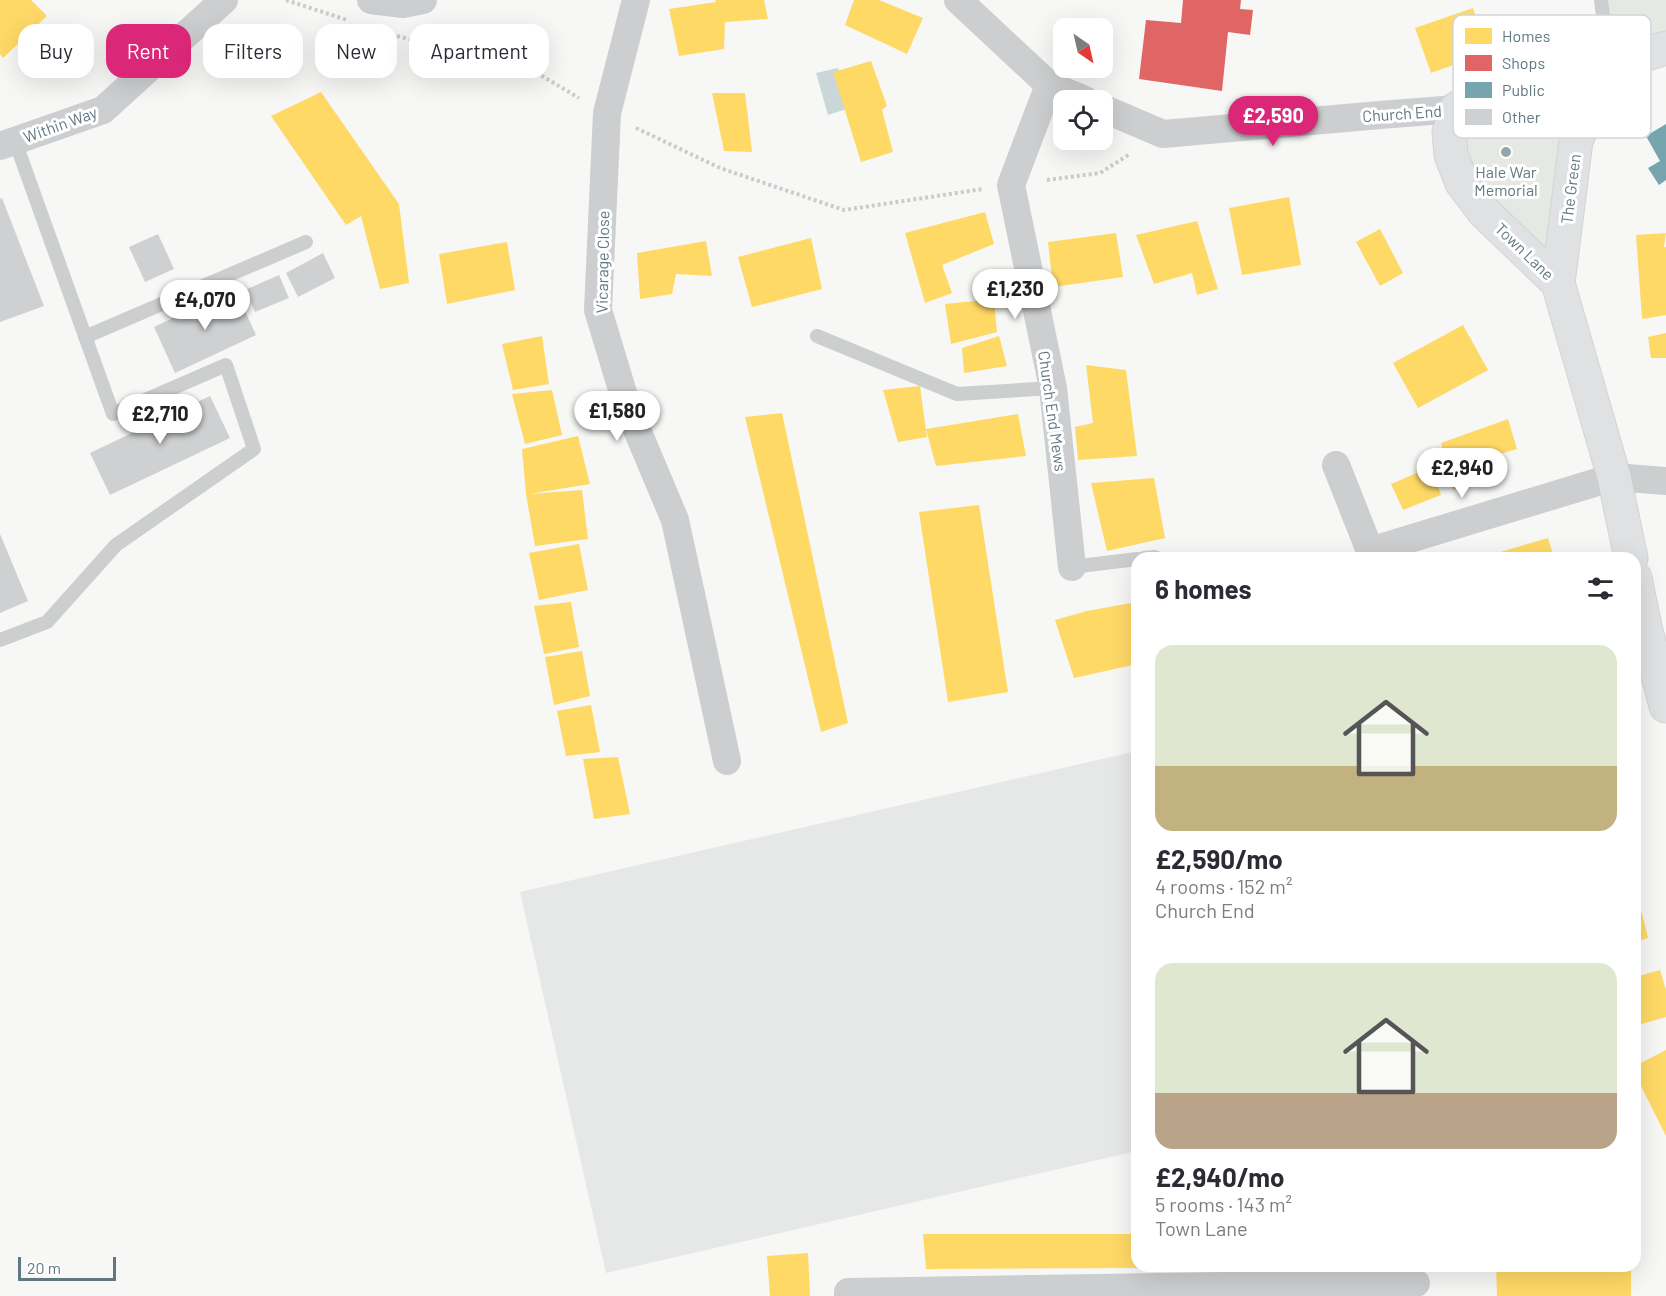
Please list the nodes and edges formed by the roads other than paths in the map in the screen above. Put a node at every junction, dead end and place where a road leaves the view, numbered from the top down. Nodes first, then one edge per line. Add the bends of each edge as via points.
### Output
1 (224, 0) edge
2 (371, 0) edge
3 (423, 0) edge
4 (636, 0) edge
5 (958, 0) edge
6 (1601, 0) edge
7 (1603, 15) edge
8 (1666, 48) edge
9 (1651, 53) edge
10 (1049, 85) junction
11 (1061, 90) edge
12 (1453, 110) edge
13 (1113, 113) edge
14 (1453, 119) edge
15 (1577, 138) edge
16 (8, 144) edge
17 (306, 242) dead end
18 (1558, 283) junction
19 (817, 336) dead end
20 (85, 337) junction
21 (1053, 388) junction
22 (1336, 465) dead end
23 (1614, 477) junction
24 (1666, 481) edge
25 (1371, 552) edge
26 (1378, 552) edge
27 (1630, 552) edge
28 (1131, 560) edge
29 (1072, 567) joint
30 (1641, 607) edge
31 (0, 640) edge
32 (1666, 703) edge
33 (727, 761) dead end
34 (1416, 1282) edge
35 (848, 1296) edge

1 - 16 street, Within Way via 103,110
2 - 3 street via 403,4
4 - 33 street, Vicarage Close via 607,113 598,310 627,406 675,520
5 - 10 street
6 - 7 lane
8 - 9 street
10 - 11 street
10 - 21 street, Church End Mews via 1011,184
12 - 13 street, Church End via 1163,134
14 - 18 street, Town Lane via 1449,132 1451,155 1462,183 1484,212
15 - 18 street, The Green
16 - 20 lane
17 - 20 lane
18 - 23 street, Town Lane
19 - 21 lane via 957,394
20 - 31 lane via 112,414 226,365 254,449 116,545 47,622
21 - 29 street, Church End Mews
22 - 25 street
23 - 24 street
23 - 26 street
23 - 27 street, Town Lane
28 - 29 lane
30 - 32 street
34 - 35 street via 848,1292

